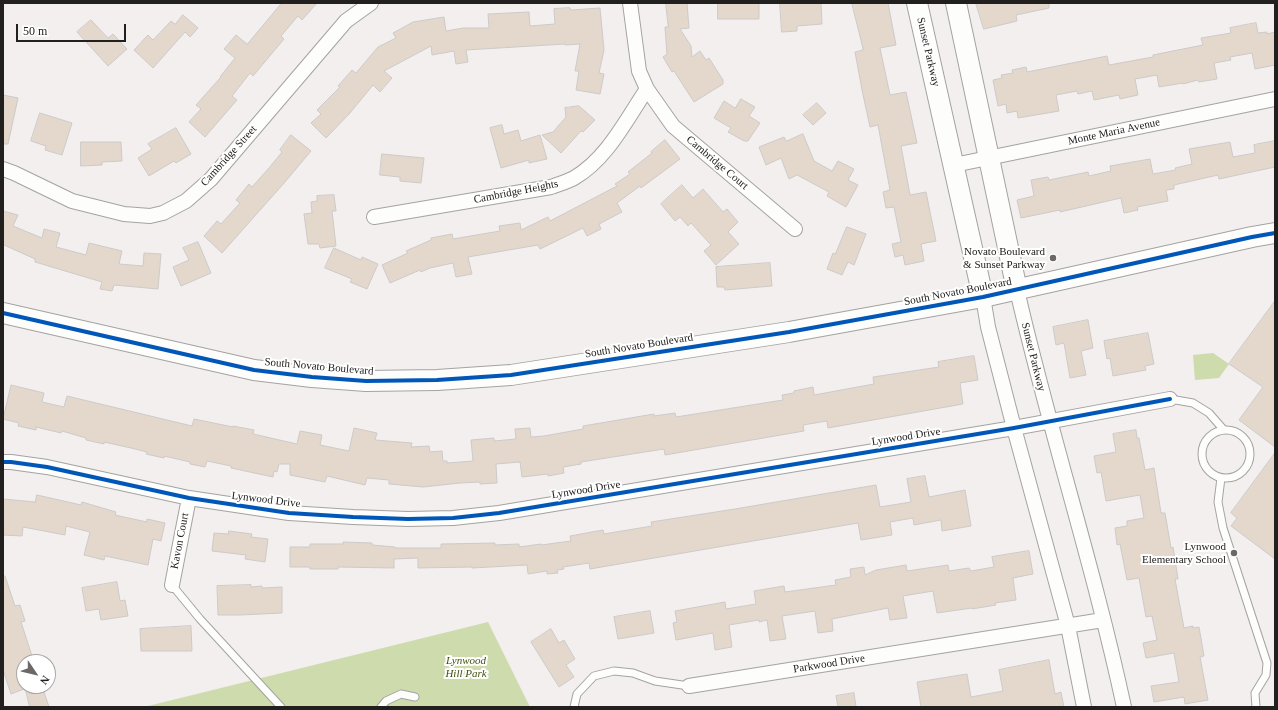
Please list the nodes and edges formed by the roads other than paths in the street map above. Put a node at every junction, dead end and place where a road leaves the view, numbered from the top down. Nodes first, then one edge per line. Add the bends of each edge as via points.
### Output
1 (371, 3) edge
2 (630, 3) edge
3 (917, 3) edge
4 (956, 3) edge
5 (647, 89) junction
6 (1275, 99) edge
7 (988, 158) junction
8 (954, 165) junction
9 (3, 169) edge
10 (374, 217) dead end
11 (795, 229) dead end
12 (1275, 233) edge
13 (1017, 290) junction
14 (983, 298) junction
15 (3, 313) edge
16 (1170, 399) joint
17 (1050, 421) junction
18 (1014, 428) junction
19 (1222, 430) junction
20 (3, 462) edge
21 (1221, 478) junction
22 (189, 498) junction
23 (172, 585) joint
24 (1103, 620) junction
25 (1068, 626) junction
26 (689, 686) joint
27 (414, 697) dead end
28 (281, 707) edge
29 (381, 707) edge
30 (574, 707) edge
31 (1084, 707) edge
32 (1124, 707) edge
33 (1256, 707) edge

1 - 9 street, Cambridge Street via 346,22 211,179 186,201 163,214 124,214 72,201
2 - 5 street via 639,71
3 - 8 main road, Sunset Parkway
4 - 7 main road, Sunset Parkway
5 - 10 street, Cambridge Heights via 610,144 594,163 573,179 550,187
5 - 11 street, Cambridge Court via 673,126
6 - 7 street, Monte Maria Avenue
7 - 8 street, Monte Maria Avenue
7 - 13 main road, Sunset Parkway
8 - 14 main road, Sunset Parkway
12 - 13 main road, South Novato Boulevard
13 - 14 main road, South Novato Boulevard
13 - 17 street, Sunset Parkway
14 - 15 main road, South Novato Boulevard via 789,332 511,375 374,381 254,370
14 - 18 street, Sunset Parkway
16 - 17 street, Lynwood Drive
16 - 19 lane via 1193,403 1208,413
17 - 18 street, Lynwood Drive
17 - 24 street, Sunset Parkway
18 - 22 street, Lynwood Drive via 499,513 453,518 408,519 296,513
18 - 25 street, Sunset Parkway
19 - 21 lane via 1215,432 1204,442 1202,449 1202,457 1208,471
19 - 21 lane via 1231,430 1242,436 1249,446 1250,454 1249,463 1238,475
20 - 22 street, Lynwood Drive via 47,466
21 - 33 lane via 1218,502 1223,528 1267,663 1266,675 1255,693
22 - 23 street, Kavon Court
23 - 28 lane
24 - 25 street, Parkwood Drive
24 - 32 street, Sunset Parkway
25 - 26 street, Parkwood Drive
25 - 31 street, Sunset Parkway
26 - 30 lane, Parkwood Drive via 655,681 633,672 614,671 594,676 577,694
27 - 29 lane via 401,694 386,701

